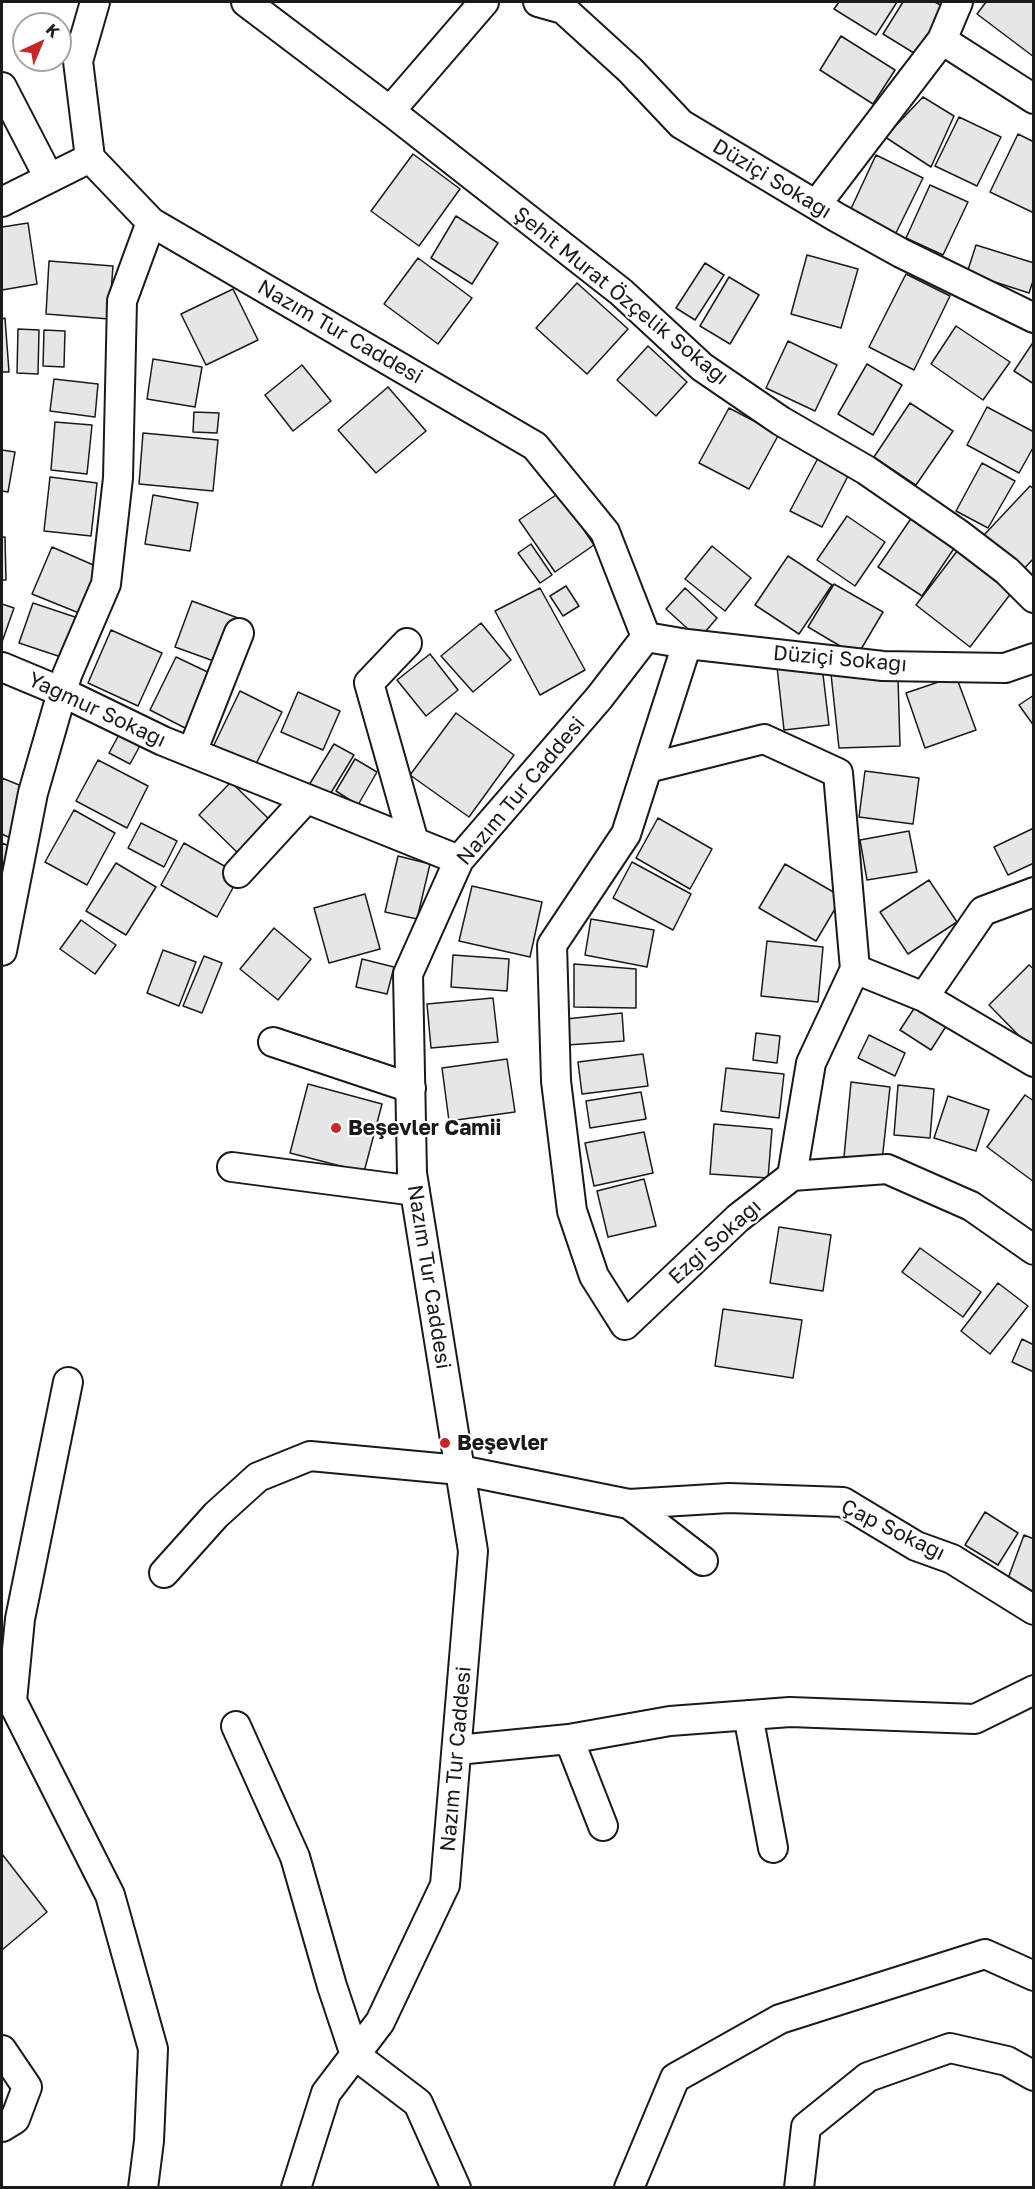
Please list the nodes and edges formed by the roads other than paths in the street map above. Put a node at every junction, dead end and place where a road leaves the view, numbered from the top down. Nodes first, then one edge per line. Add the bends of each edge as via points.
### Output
1 (95, 2) edge
2 (246, 2) edge
3 (484, 2) edge
4 (538, 2) edge
5 (958, 2) edge
6 (942, 40) junction
7 (2, 87) edge
8 (1034, 99) edge
9 (390, 111) junction
10 (90, 158) junction
11 (49, 178) junction
12 (2, 202) edge
13 (816, 205) junction
14 (151, 222) junction
15 (1034, 318) edge
16 (1034, 598) edge
17 (239, 633) dead end
18 (646, 637) junction
19 (407, 643) dead end
20 (687, 644) junction
21 (1034, 658) edge
22 (2, 668) edge
23 (62, 692) junction
24 (192, 753) junction
25 (648, 768) junction
26 (306, 799) junction
27 (414, 842) junction
28 (459, 860) junction
29 (238, 873) dead end
30 (1034, 892) edge
31 (2, 951) edge
32 (855, 969) junction
33 (924, 997) junction
34 (273, 1042) dead end
35 (1034, 1062) edge
36 (411, 1088) junction
37 (232, 1167) dead end
38 (792, 1176) junction
39 (415, 1191) junction
40 (1034, 1250) edge
41 (68, 1382) dead end
42 (460, 1470) junction
43 (629, 1504) junction
44 (703, 1561) dead end
45 (164, 1573) dead end
46 (1034, 1610) edge
47 (1034, 1690) edge
48 (748, 1715) junction
49 (236, 1726) dead end
50 (569, 1740) junction
51 (457, 1750) junction
52 (603, 1826) dead end
53 (773, 1848) dead end
54 (1034, 1976) edge
55 (2, 2050) edge
56 (355, 2055) junction
57 (1034, 2076) edge
58 (2, 2127) edge
59 (143, 2187) edge
60 (296, 2187) edge
61 (456, 2187) edge
62 (629, 2187) edge
63 (799, 2187) edge

1 - 10 street via 78,61
2 - 9 street
3 - 9 street
4 - 13 street, Düziçi Sokağı via 563,9 630,70 681,124
5 - 6 street
6 - 8 street
6 - 13 street
7 - 11 street
9 - 16 street, Şehit Murat Özçelik Sokağı via 621,292 702,367 781,421 866,470 960,535 1007,571
10 - 11 street
10 - 14 street, Nazım Tur Caddesi
11 - 12 street
13 - 15 street, Düziçi Sokağı via 901,253
14 - 18 street, Nazım Tur Caddesi via 535,446 605,532
14 - 23 street via 122,301 118,478 106,584
17 - 24 street, Yağmur Sokağı
18 - 20 street, Düziçi Sokağı
18 - 28 street, Nazım Tur Caddesi via 599,698
19 - 27 street via 369,683
20 - 21 street, Düziçi Sokağı via 884,666 1005,668
20 - 25 street, Ezgi Sokağı
22 - 23 street, Yağmur Sokağı
23 - 24 street, Yağmur Sokağı
23 - 31 street via 33,793
24 - 26 street, Yağmur Sokağı
25 - 32 street via 764,739 838,773
25 - 38 street, Ezgi Sokağı via 626,834 552,945 556,1081 572,1211 594,1276 625,1324 738,1218
26 - 27 street, Yağmur Sokağı
26 - 29 street
27 - 28 street, Yağmur Sokağı
28 - 36 street, Nazım Tur Caddesi via 408,974
30 - 33 street via 983,911
32 - 33 street
32 - 38 street via 811,1063
33 - 35 street
34 - 36 street
36 - 39 street, Nazım Tur Caddesi
37 - 39 street
38 - 40 street via 887,1169 971,1206
39 - 42 street, Nazım Tur Caddesi
41 - 59 street via 20,1619 12,1701 110,1895 153,2049
42 - 43 street, Çap Sokağı
42 - 45 street, Çap Sokağı via 310,1456 258,1477 216,1515
42 - 51 street, Nazım Tur Caddesi via 473,1551
43 - 44 street, Çap Sokağı
43 - 46 street, Çap Sokağı via 729,1498 843,1502 916,1546 952,1559
47 - 48 street via 975,1719 790,1712
48 - 50 street via 670,1721
48 - 53 street
49 - 56 street via 295,1857
50 - 51 street
50 - 52 street
51 - 56 street, Nazım Tur Caddesi via 446,1885 380,2022
54 - 62 street via 985,1954 780,2019 675,2078
55 - 58 street via 27,2087 15,2119
56 - 60 street, Nazım Tur Caddesi via 326,2093
56 - 61 street via 418,2103
57 - 63 street via 1006,2061 950,2048 868,2077 806,2127

